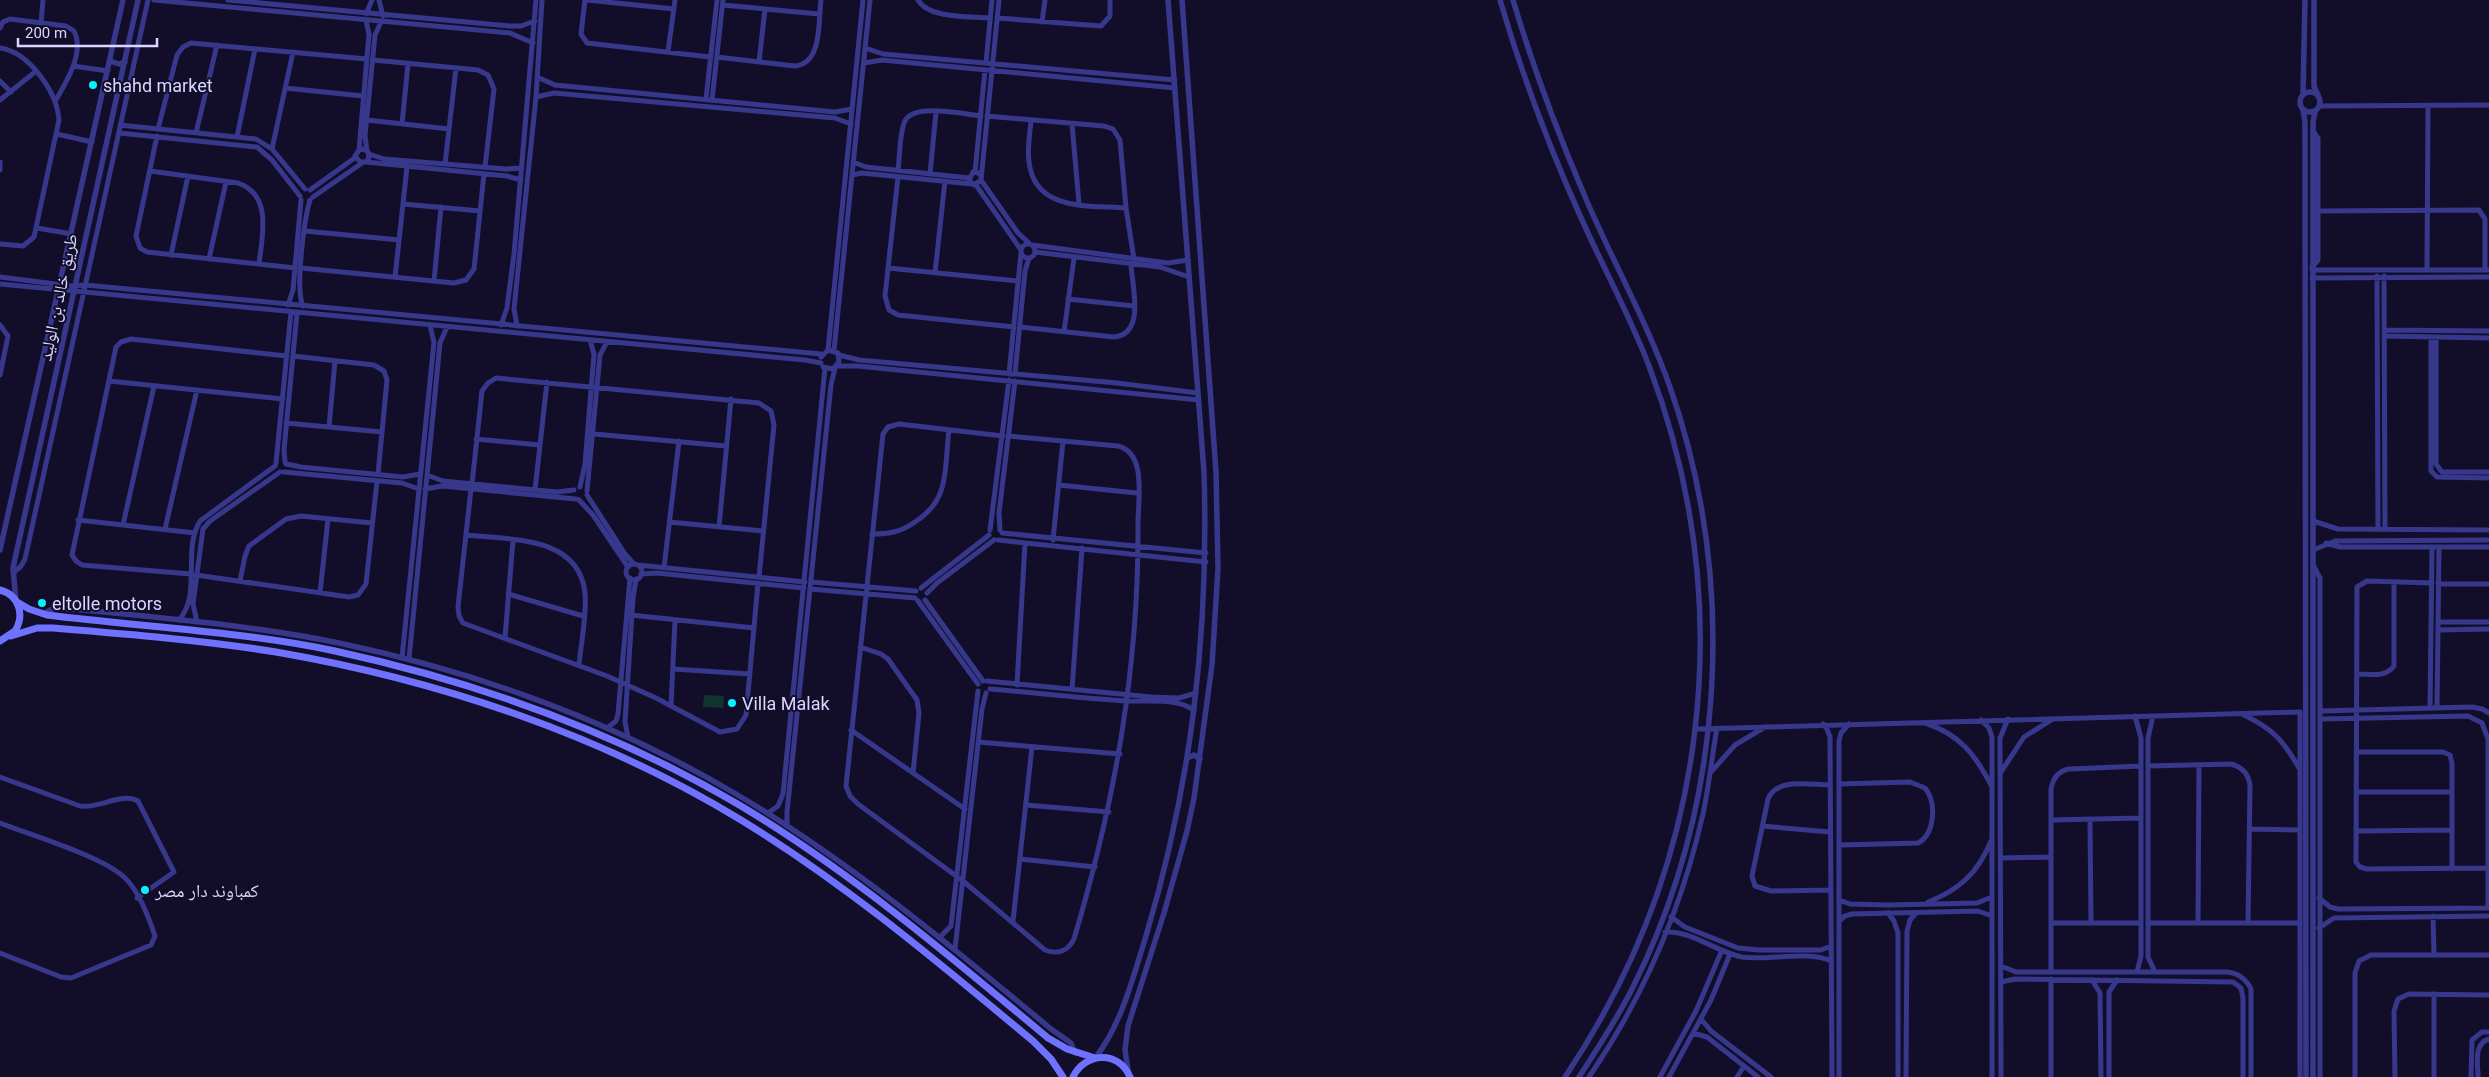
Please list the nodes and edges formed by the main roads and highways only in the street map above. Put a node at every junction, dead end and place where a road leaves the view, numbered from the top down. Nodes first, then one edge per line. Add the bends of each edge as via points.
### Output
1 (0, 590) edge
2 (17, 601) junction
3 (11, 636) junction
4 (0, 641) edge
5 (468, 686) junction
6 (488, 693) junction
7 (465, 698) junction
8 (484, 704) junction
9 (943, 939) road end
10 (939, 949) junction
11 (1095, 1058) junction
12 (1130, 1076) edge
13 (1063, 1077) edge
14 (1073, 1077) edge

1 - 2 main road
2 - 3 main road via 20,620
2 - 5 main road via 42,614 274,640 395,665
3 - 4 main road
3 - 7 main road via 36,628 53,628 274,652 400,679
5 - 6 main road
5 - 7 main road via 470,693
6 - 8 main road via 483,697
6 - 10 main road via 613,741 728,799 849,878
7 - 8 main road
8 - 13 main road via 614,755 743,822 849,892 952,974 1040,1046
9 - 10 main road
10 - 11 main road via 1048,1038
11 - 12 main road via 1113,1059 1123,1065
11 - 14 main road via 1084,1063

